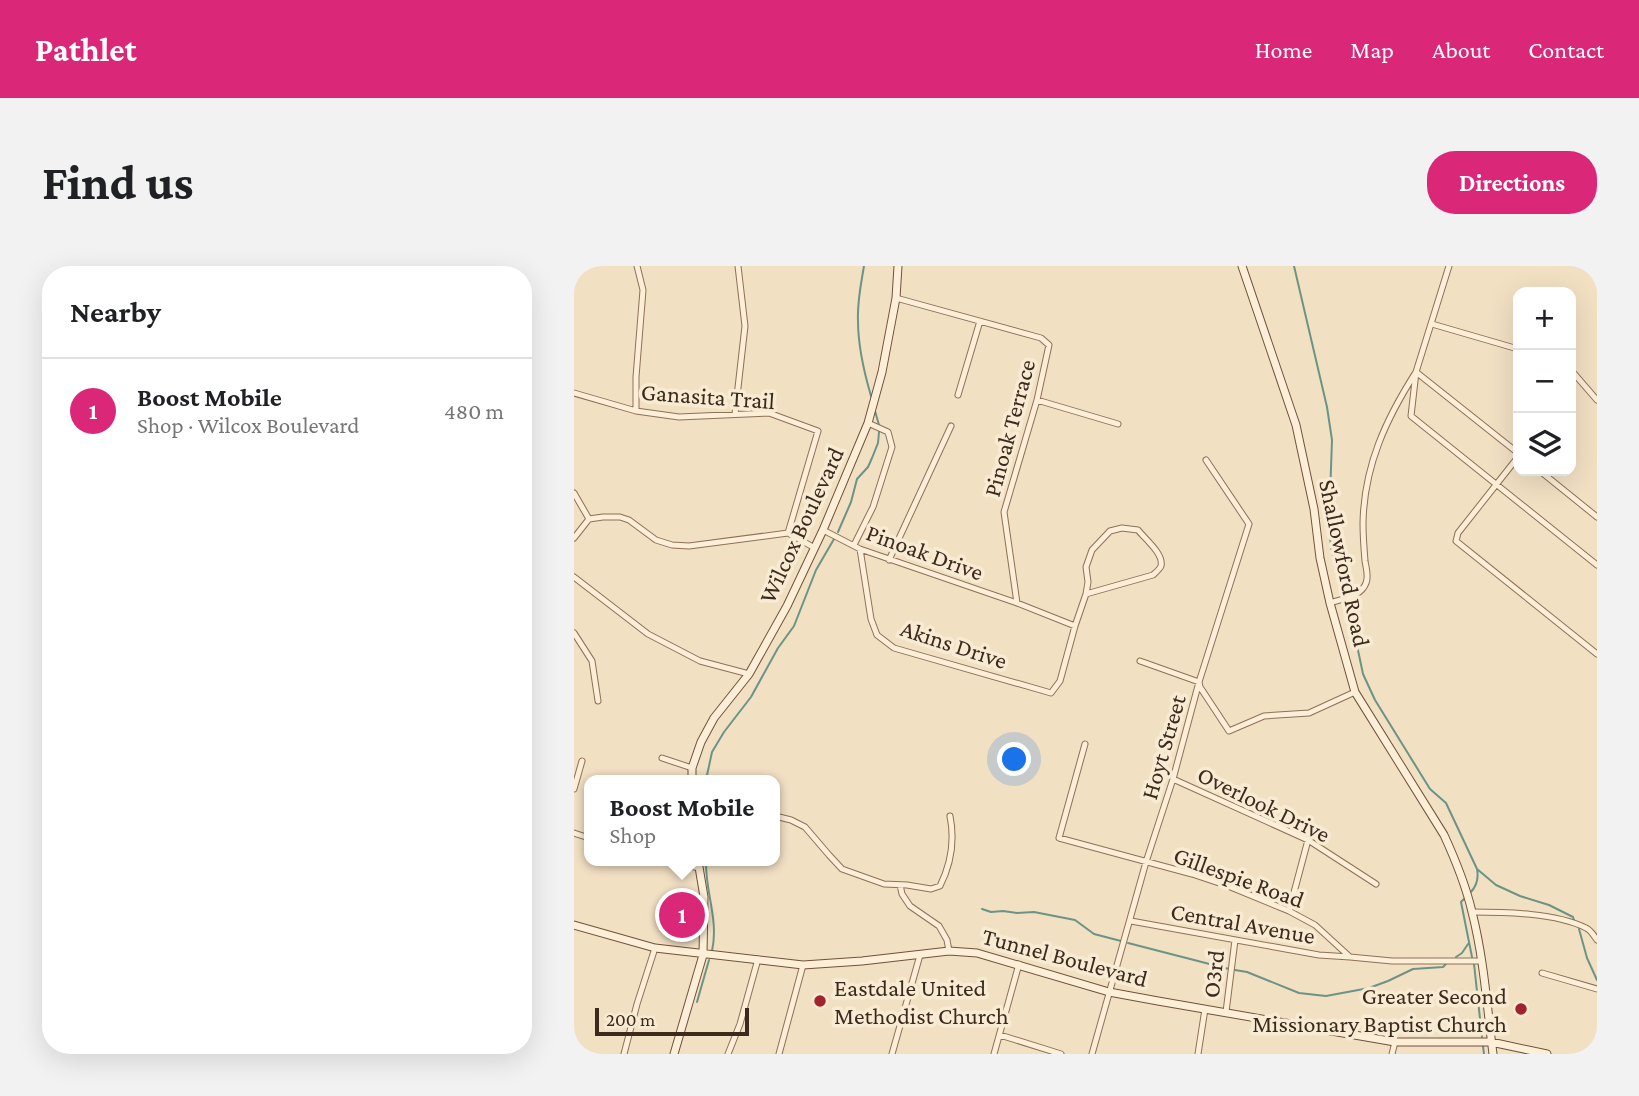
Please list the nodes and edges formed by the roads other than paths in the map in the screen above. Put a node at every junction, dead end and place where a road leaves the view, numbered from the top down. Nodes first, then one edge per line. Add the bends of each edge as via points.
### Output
1 (637, 266) edge
2 (738, 266) edge
3 (898, 266) edge
4 (1242, 266) edge
5 (1449, 266) edge
6 (896, 298) junction
7 (980, 321) junction
8 (1432, 324) junction
9 (1513, 348) edge
10 (1416, 372) junction
11 (1576, 376) edge
12 (574, 393) edge
13 (958, 395) dead end
14 (1037, 400) junction
15 (1597, 400) edge
16 (636, 411) junction
17 (735, 414) junction
18 (868, 423) junction
19 (1118, 424) dead end
20 (951, 426) dead end
21 (1513, 451) edge
22 (1206, 460) dead end
23 (1513, 462) edge
24 (1546, 476) edge
25 (1496, 484) junction
26 (574, 493) edge
27 (1597, 517) edge
28 (589, 519) junction
29 (823, 530) junction
30 (788, 533) junction
31 (574, 538) edge
32 (814, 547) junction
33 (857, 547) junction
34 (889, 560) junction
35 (1597, 565) edge
36 (574, 577) edge
37 (1086, 594) junction
38 (1017, 603) junction
39 (1330, 603) junction
40 (1074, 626) junction
41 (574, 633) edge
42 (1597, 654) edge
43 (1140, 661) dead end
44 (749, 674) junction
45 (1199, 682) junction
46 (1355, 692) junction
47 (598, 701) dead end
48 (1085, 744) dead end
49 (662, 758) dead end
50 (582, 761) dead end
51 (692, 768) junction
52 (692, 775) edge
53 (1173, 779) junction
54 (574, 789) edge
55 (950, 816) dead end
56 (780, 817) edge
57 (1308, 840) junction
58 (1146, 863) junction
59 (699, 866) edge
60 (1376, 884) dead end
61 (900, 885) junction
62 (1289, 911) junction
63 (1472, 912) junction
64 (1131, 921) junction
65 (574, 925) edge
66 (1235, 940) junction
67 (1597, 940) edge
68 (655, 948) junction
69 (948, 951) junction
70 (704, 954) junction
71 (920, 955) junction
72 (1350, 957) junction
73 (758, 959) junction
74 (1481, 961) junction
75 (1019, 964) junction
76 (803, 965) junction
77 (1542, 974) dead end
78 (1597, 989) edge
79 (1109, 992) junction
80 (1205, 1009) junction
81 (1226, 1012) junction
82 (1000, 1035) junction
83 (1395, 1042) junction
84 (1491, 1042) junction
85 (624, 1054) edge
86 (674, 1054) edge
87 (728, 1054) edge
88 (779, 1054) edge
89 (892, 1054) edge
90 (994, 1054) edge
91 (1060, 1054) edge
92 (1092, 1054) edge
93 (1198, 1054) edge
94 (1392, 1054) edge
95 (1493, 1054) edge
96 (1547, 1054) edge

1 - 16 street via 643,290
2 - 17 street via 745,326
3 - 6 main road, Wilcox Boulevard
4 - 39 main road, Shallowford Road via 1296,425
5 - 8 street
6 - 7 street
6 - 18 main road, Wilcox Boulevard
7 - 13 street
7 - 14 street, Pinoak Terrace via 1041,338 1049,345
8 - 9 street
8 - 10 street
10 - 21 street
10 - 25 street via 1411,416
10 - 39 street via 1389,416 1367,480 1363,521 1368,580 1354,596
11 - 15 street
12 - 16 street, Ganasita Trail
14 - 19 street
14 - 38 street, Pinoak Terrace via 1004,513
16 - 17 street, Ganasita Trail via 678,417
17 - 30 street, Ganasita Trail via 769,413 818,431
18 - 29 main road, Wilcox Boulevard
18 - 33 street via 888,432 892,447
20 - 34 street
22 - 45 street, Hoyt Street via 1249,524
23 - 25 street
24 - 27 street
25 - 35 street
25 - 42 street via 1456,541
26 - 28 street
28 - 30 street via 620,517 672,545
28 - 31 street
29 - 32 main road, Wilcox Boulevard
29 - 33 street, Pinoak Drive
30 - 32 street
32 - 44 main road, Wilcox Boulevard
33 - 34 street, Pinoak Drive
33 - 40 street, Akins Drive via 871,619 877,635 894,648 1051,693 1060,681
34 - 38 street, Pinoak Drive
36 - 44 street via 648,634 701,661
37 - 37 street via 1086,566 1092,550 1110,531 1138,530 1159,555 1161,565 1153,575
37 - 40 street
38 - 40 street, Pinoak Drive
39 - 46 main road, Shallowford Road
41 - 47 street via 592,661
43 - 45 street
44 - 51 main road, Wilcox Boulevard via 714,718
45 - 46 street via 1229,731 1264,716 1309,713
45 - 53 street, Hoyt Street
46 - 63 main road, Shallowford Road via 1444,835
48 - 58 street, Gillespie Road via 1059,838
49 - 51 street
50 - 54 street
51 - 52 main road, Wilcox Boulevard
53 - 57 street, Overlook Drive
53 - 58 street, Hoyt Street
55 - 61 street via 952,850 940,886 931,890
56 - 61 street via 805,827 842,869
57 - 60 street, Overlook Drive
57 - 62 street
58 - 62 street, Gillespie Road via 1206,879
58 - 64 street, Hoyt Street
59 - 70 main road
61 - 69 street via 910,906 939,926
62 - 72 street, Gillespie Road via 1315,925
63 - 67 street via 1565,920 1589,929
63 - 74 main road, Shallowford Road
64 - 66 street, Central Avenue
64 - 79 street, Hoyt Street
65 - 68 main road, Tunnel Boulevard
66 - 72 street, Central Avenue
66 - 81 street, O3rd
68 - 70 main road, Tunnel Boulevard
68 - 85 street
69 - 71 main road, Tunnel Boulevard
69 - 75 main road, Tunnel Boulevard
70 - 73 main road, Tunnel Boulevard
70 - 86 main road
71 - 76 main road, Tunnel Boulevard
71 - 89 street
72 - 74 street
73 - 76 main road, Tunnel Boulevard
73 - 87 street
74 - 84 main road, Shallowford Road
75 - 79 main road, Tunnel Boulevard
75 - 82 street
76 - 88 street
77 - 78 street
79 - 80 main road, Tunnel Boulevard
79 - 92 street, Hoyt Street
80 - 81 main road, Tunnel Boulevard
80 - 93 street
81 - 83 main road, Tunnel Boulevard
82 - 90 street
82 - 91 street
83 - 84 main road, Tunnel Boulevard
83 - 94 street
84 - 95 main road, Shallowford Road
84 - 96 main road, Tunnel Boulevard

